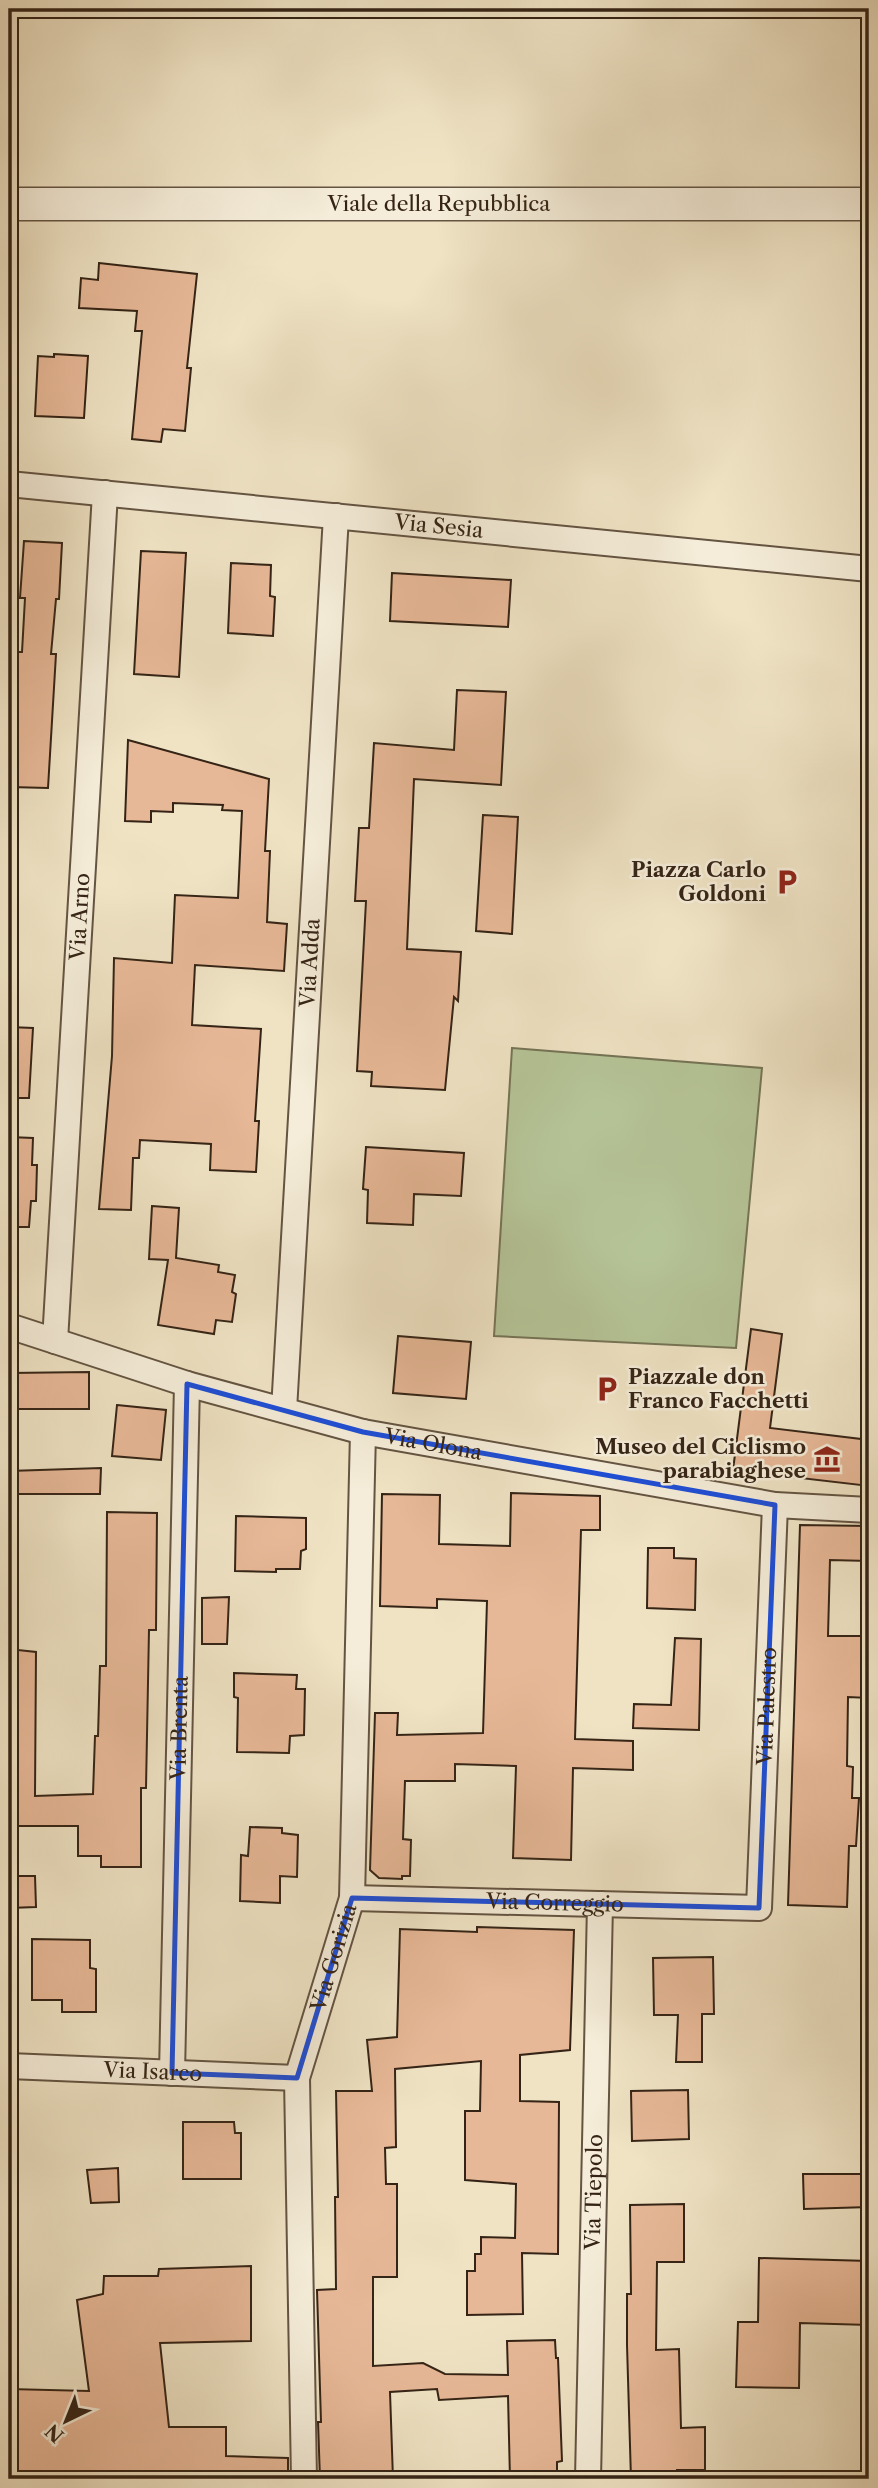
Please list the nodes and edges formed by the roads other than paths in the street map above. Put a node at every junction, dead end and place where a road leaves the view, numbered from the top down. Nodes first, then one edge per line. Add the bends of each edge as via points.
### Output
1 (9, 204) edge
2 (869, 204) edge
3 (9, 484) edge
4 (105, 493) junction
5 (336, 516) junction
6 (869, 569) edge
7 (9, 1326) edge
8 (55, 1341) junction
9 (187, 1384) junction
10 (284, 1410) junction
11 (363, 1432) junction
12 (775, 1505) junction
13 (869, 1510) edge
14 (352, 1898) junction
15 (600, 1905) junction
16 (759, 1908) joint
17 (9, 2066) edge
18 (172, 2073) junction
19 (297, 2078) junction
20 (303, 2479) edge
21 (588, 2479) edge

1 - 2 street, Viale della Repubblica
3 - 4 street, Via Sesia
4 - 5 street, Via Sesia
4 - 8 street, Via Arno
5 - 6 street, Via Sesia
5 - 10 street, Via Adda
7 - 8 street, Via Olona
8 - 9 street, Via Olona
9 - 10 street, Via Olona
9 - 18 street, Via Brenta
10 - 11 street, Via Olona
11 - 12 street, Via Olona
11 - 14 street, Via Gorizia
12 - 13 street, Via Olona
12 - 16 street, Via Palestro
14 - 15 street, Via Correggio
14 - 19 street, Via Gorizia
15 - 16 street, Via Correggio
15 - 21 street, Via Tiepolo
17 - 18 street, Via Isarco
18 - 19 street, Via Isarco
19 - 20 street, Via Gorizia

